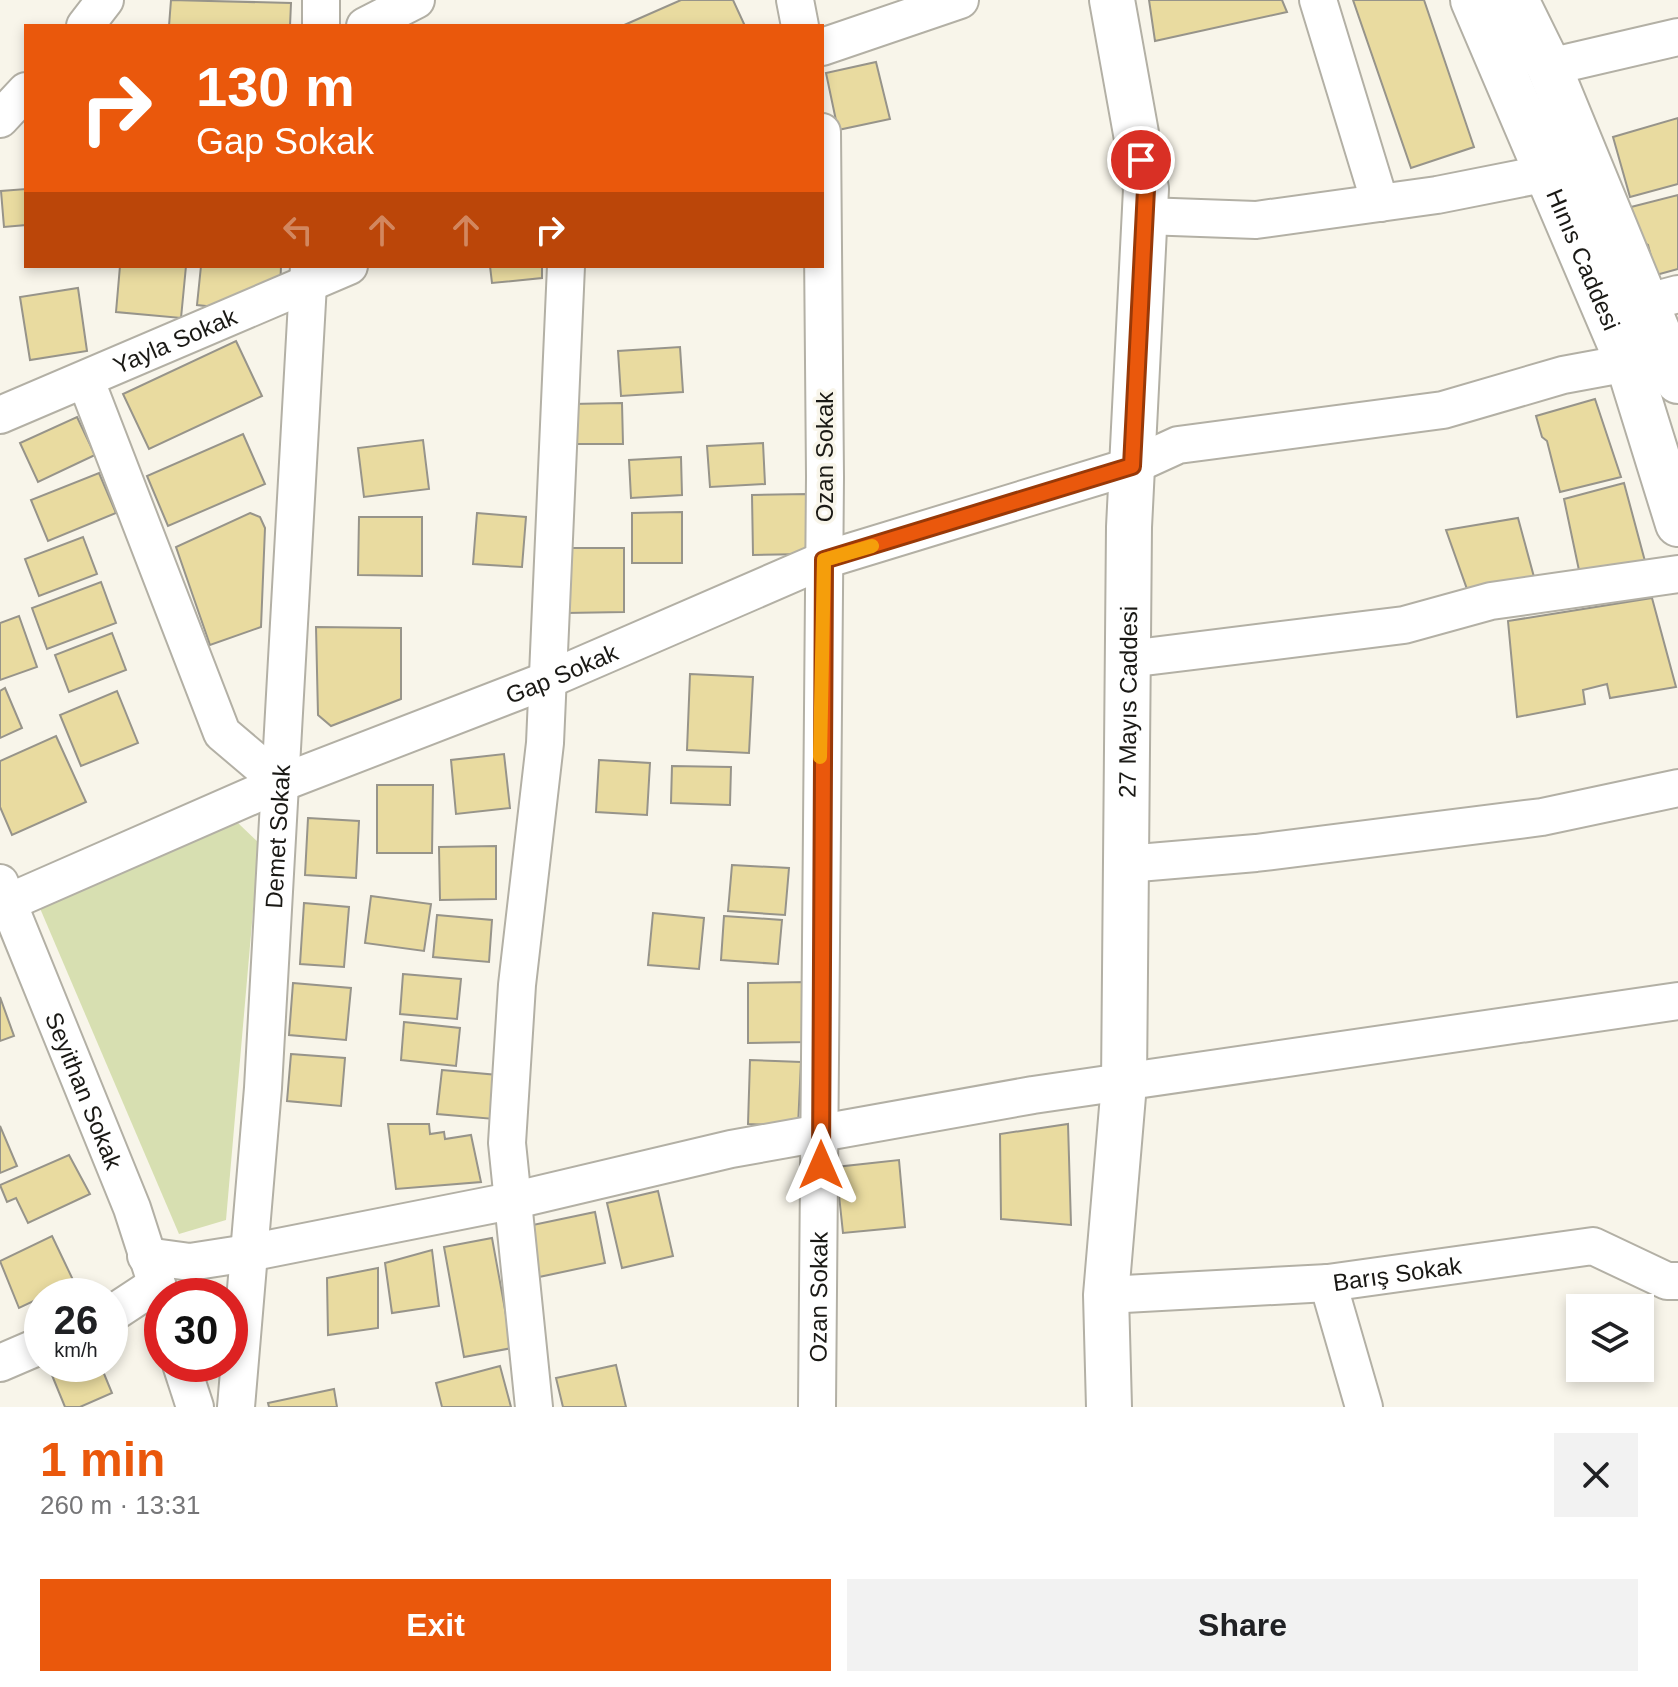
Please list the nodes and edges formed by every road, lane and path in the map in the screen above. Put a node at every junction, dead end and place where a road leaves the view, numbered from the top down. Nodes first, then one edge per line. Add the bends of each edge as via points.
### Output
1 (105, 0) edge
2 (321, 0) edge
3 (416, 0) edge
4 (795, 0) edge
5 (960, 0) edge
6 (1112, 0) edge
7 (1318, 0) edge
8 (1473, 0) edge
9 (1516, 0) edge
10 (87, 24) edge
11 (321, 24) edge
12 (369, 24) edge
13 (800, 24) edge
14 (1678, 37) edge
15 (824, 46) edge
16 (1549, 67) junction
17 (24, 93) edge
18 (0, 119) edge
19 (1548, 173) junction
20 (1380, 203) junction
21 (1145, 216) junction
22 (341, 268) edge
23 (566, 268) edge
24 (823, 268) edge
25 (309, 276) edge
26 (1663, 298) edge
27 (1628, 363) junction
28 (86, 381) junction
29 (1678, 381) edge
30 (0, 415) edge
31 (1132, 466) junction
32 (1678, 524) edge
33 (824, 560) junction
34 (1678, 574) edge
35 (1128, 659) junction
36 (545, 681) junction
37 (281, 783) junction
38 (1678, 788) edge
39 (1126, 864) junction
40 (4, 897) edge
41 (1678, 1001) edge
42 (1124, 1084) junction
43 (822, 1135) junction
44 (511, 1201) junction
45 (248, 1253) junction
46 (154, 1278) edge
47 (159, 1278) edge
48 (1678, 1281) edge
49 (1328, 1283) junction
50 (144, 1289) edge
51 (1106, 1295) junction
52 (128, 1301) edge
53 (24, 1353) edge
54 (0, 1363) edge
55 (187, 1382) edge
56 (195, 1407) edge
57 (236, 1407) edge
58 (534, 1407) edge
59 (817, 1407) edge
60 (1109, 1407) edge
61 (1364, 1407) edge

1 - 10 street
2 - 11 street
3 - 12 street
4 - 13 street
5 - 15 street
6 - 21 street, 27 Mayıs Caddesi via 1146,189
7 - 20 street
8 - 19 street, Hınıs Caddesi
9 - 16 street, Hınıs Caddesi
14 - 16 street
16 - 26 street, Hınıs Caddesi
17 - 18 street
19 - 20 street
19 - 27 street, Hınıs Caddesi
20 - 21 street via 1256,220
21 - 31 street, 27 Mayıs Caddesi
22 - 25 street, Yayla Sokak
23 - 36 street
24 - 33 street, Ozan Sokak
25 - 28 street, Yayla Sokak
25 - 37 street, Demet Sokak
26 - 29 street, Hınıs Caddesi
27 - 31 street, Gap Sokak via 1563,375 1443,410 1178,445
27 - 32 street, Hınıs Caddesi
28 - 30 street, Yayla Sokak
28 - 37 street via 222,733
31 - 33 street, Gap Sokak
31 - 35 street, 27 Mayıs Caddesi
33 - 36 street, Gap Sokak
33 - 43 street, Ozan Sokak
34 - 35 street via 1491,601 1404,625
35 - 39 street, 27 Mayıs Caddesi
36 - 37 street, Gap Sokak
36 - 44 street via 545,743 517,985 507,1143
37 - 40 street, Gap Sokak
37 - 45 street, Demet Sokak
38 - 39 street via 1542,817
39 - 42 street, 27 Mayıs Caddesi
40 - 46 street, Seyithan Sokak via 132,1208
41 - 42 street
42 - 43 street via 1033,1095
42 - 51 street, 27 Mayıs Caddesi
43 - 44 street via 731,1149
43 - 59 street, Ozan Sokak
44 - 45 street
44 - 58 street
45 - 47 street via 190,1262
45 - 57 street, Demet Sokak
48 - 49 street, Barış Sokak via 1667,1281 1593,1246
49 - 51 street, Barış Sokak
49 - 61 street
50 - 52 street
51 - 60 street, 27 Mayıs Caddesi
53 - 54 street
55 - 56 street

